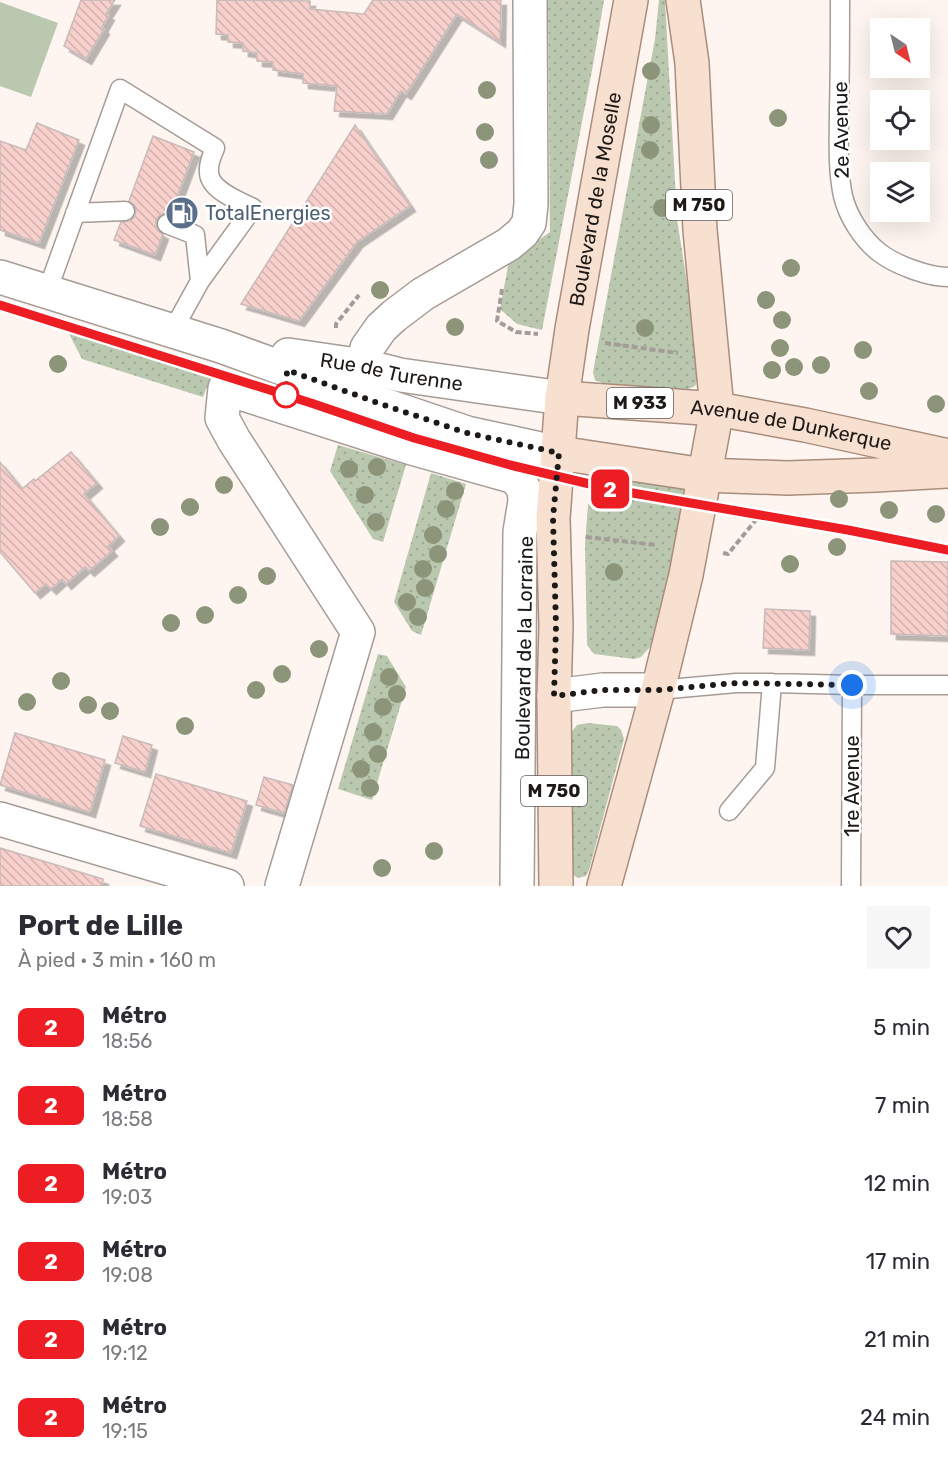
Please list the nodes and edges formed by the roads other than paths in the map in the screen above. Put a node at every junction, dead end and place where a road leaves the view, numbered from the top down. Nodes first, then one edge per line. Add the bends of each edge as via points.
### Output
1 (530, 0) edge
2 (631, 0) edge
3 (683, 0) edge
4 (840, 0) edge
5 (125, 211) dead end
6 (75, 213) junction
7 (167, 224) dead end
8 (0, 277) edge
9 (946, 277) edge
10 (200, 280) junction
11 (47, 291) junction
12 (173, 330) junction
13 (221, 345) junction
14 (364, 366) junction
15 (562, 398) junction
16 (717, 409) junction
17 (559, 453) junction
18 (948, 456) edge
19 (948, 471) edge
20 (705, 476) junction
21 (526, 518) dead end
22 (772, 683) junction
23 (852, 685) junction
24 (948, 685) edge
25 (658, 690) junction
26 (554, 696) junction
27 (729, 811) dead end
28 (0, 819) edge
29 (226, 886) edge
30 (282, 886) edge
31 (520, 886) edge
32 (556, 886) edge
33 (604, 886) edge
34 (851, 886) edge

1 - 14 street via 529,223 509,244 423,294 394,316 367,348
2 - 15 main road, Boulevard de la Moselle / M 750
3 - 16 main road, M 750 via 692,63 700,230
4 - 9 lane, 2e Avenue via 839,157 843,197 851,217 880,253 898,264
5 - 6 lane
6 - 10 lane via 120,89 215,148 208,174 213,183 253,208
6 - 11 lane
7 - 10 lane via 195,235
8 - 11 street, Rue de Turenne
10 - 12 lane
11 - 12 street, Rue de Turenne
12 - 13 street, Rue de Turenne
13 - 14 street, Rue de Turenne
13 - 17 street, Rue de Turenne via 450,428
14 - 15 street, Rue de Turenne via 400,375
15 - 16 main road, Avenue de Dunkerque / M 933
15 - 17 main road, M 750
16 - 18 main road, Avenue de Dunkerque / M 933
16 - 20 main road, M 750
17 - 20 main road, Avenue de Dunkerque
17 - 26 main road, Boulevard de la Lorraine / M 750 via 553,518
19 - 20 main road, Avenue de Dunkerque via 787,478
20 - 25 main road, M 750
21 - 31 street, Boulevard de la Lorraine
22 - 23 lane
22 - 25 lane
22 - 27 lane via 765,768
23 - 24 lane
23 - 34 lane, 1re Avenue
25 - 26 street, Boulevard de la Lorraine via 603,690
25 - 33 main road, M 750
26 - 32 main road, Boulevard de la Lorraine / M 750
28 - 29 street
30 - 31 street via 358,632 222,418 225,388 515,477 524,489 520,532

